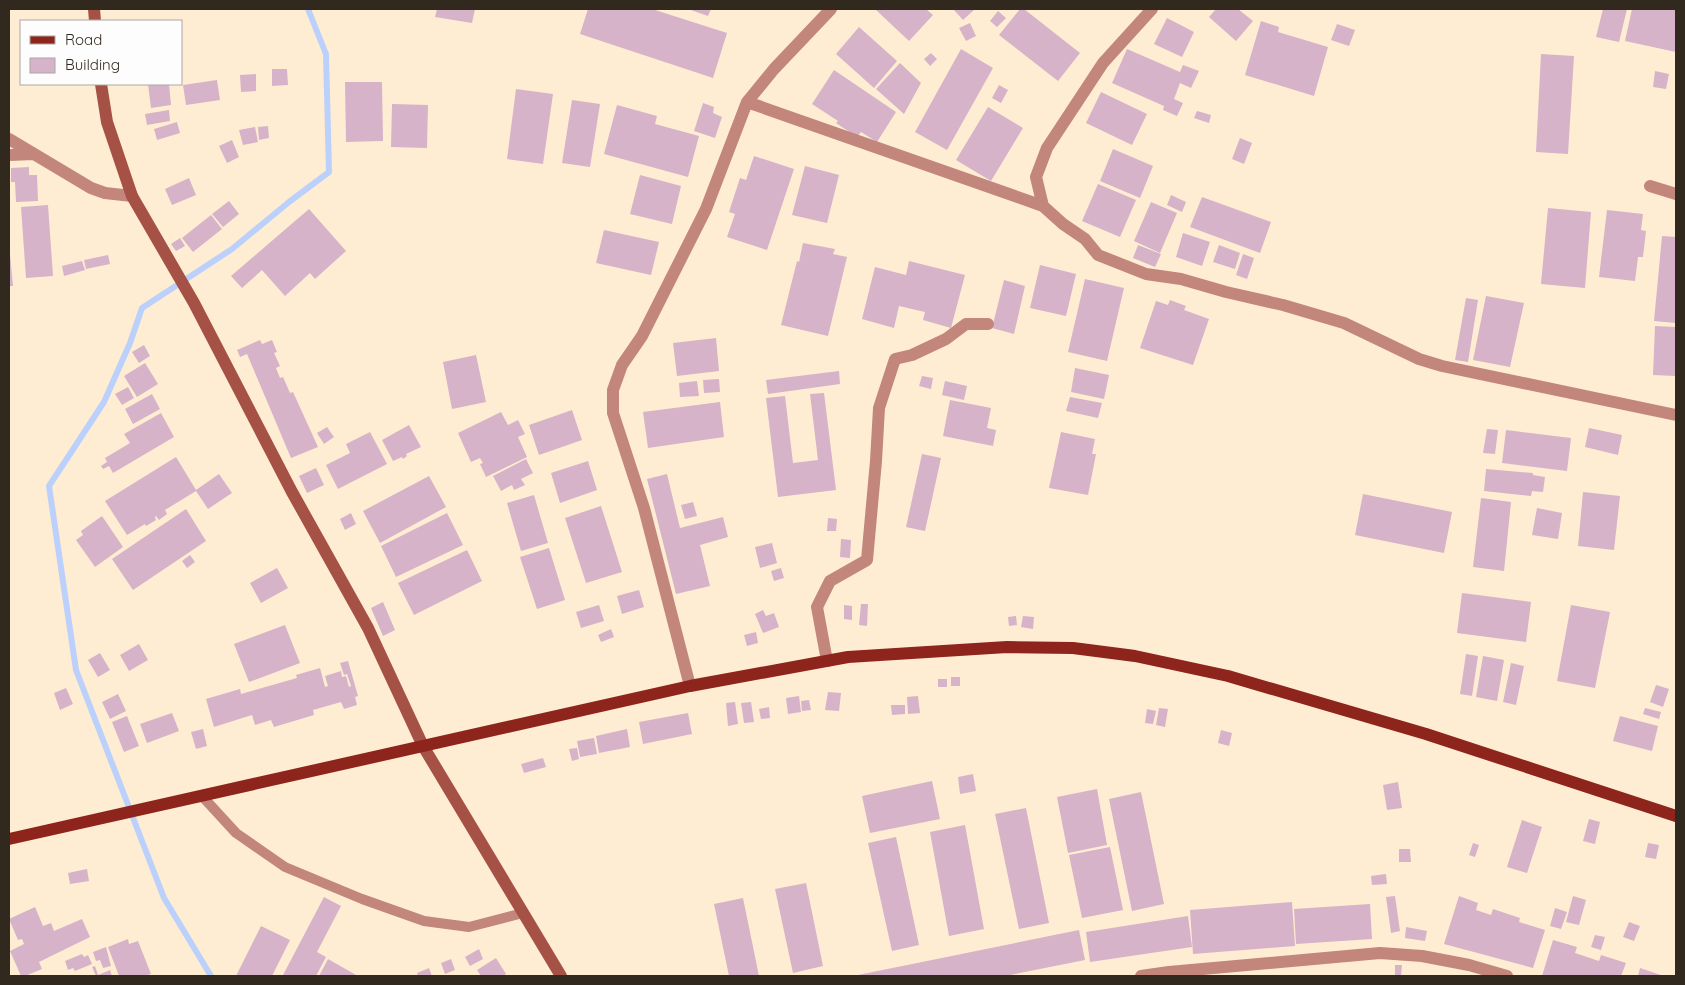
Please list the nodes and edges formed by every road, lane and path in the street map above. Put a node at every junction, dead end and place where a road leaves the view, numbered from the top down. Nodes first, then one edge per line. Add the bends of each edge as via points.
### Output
1 (831, 9) edge
2 (1152, 9) edge
3 (100, 85) edge
4 (747, 102) junction
5 (9, 139) edge
6 (34, 154) junction
7 (9, 155) edge
8 (1650, 186) dead end
9 (1676, 194) edge
10 (132, 196) junction
11 (1043, 206) junction
12 (988, 324) dead end
13 (1676, 416) edge
14 (827, 661) junction
15 (690, 686) junction
16 (423, 746) junction
17 (202, 796) junction
18 (1676, 816) edge
19 (9, 839) edge
20 (523, 913) junction
21 (561, 976) edge
22 (1141, 976) edge
23 (1507, 976) edge

1 - 4 street
2 - 11 street via 1103,64 1047,148 1036,177
3 - 10 main road via 107,122
4 - 11 street
4 - 15 street via 706,209 642,336 622,365 613,390 613,413 644,508
5 - 6 street
6 - 7 street
6 - 10 street via 91,188
8 - 9 street
10 - 16 main road via 194,303 292,492 368,628
11 - 13 street via 1086,239 1098,255 1146,274 1181,279 1344,323 1419,359 1442,366
12 - 14 street via 966,324 946,339 895,359 879,408 866,560 830,581 817,607
14 - 15 main road
14 - 18 main road via 1007,646 1073,648 1135,656 1228,676 1322,702
15 - 16 main road
16 - 17 main road
16 - 20 main road
17 - 19 main road
17 - 20 lane via 236,832 285,867 371,902 424,921 469,926
20 - 21 main road
22 - 23 street via 1380,953 1422,956

